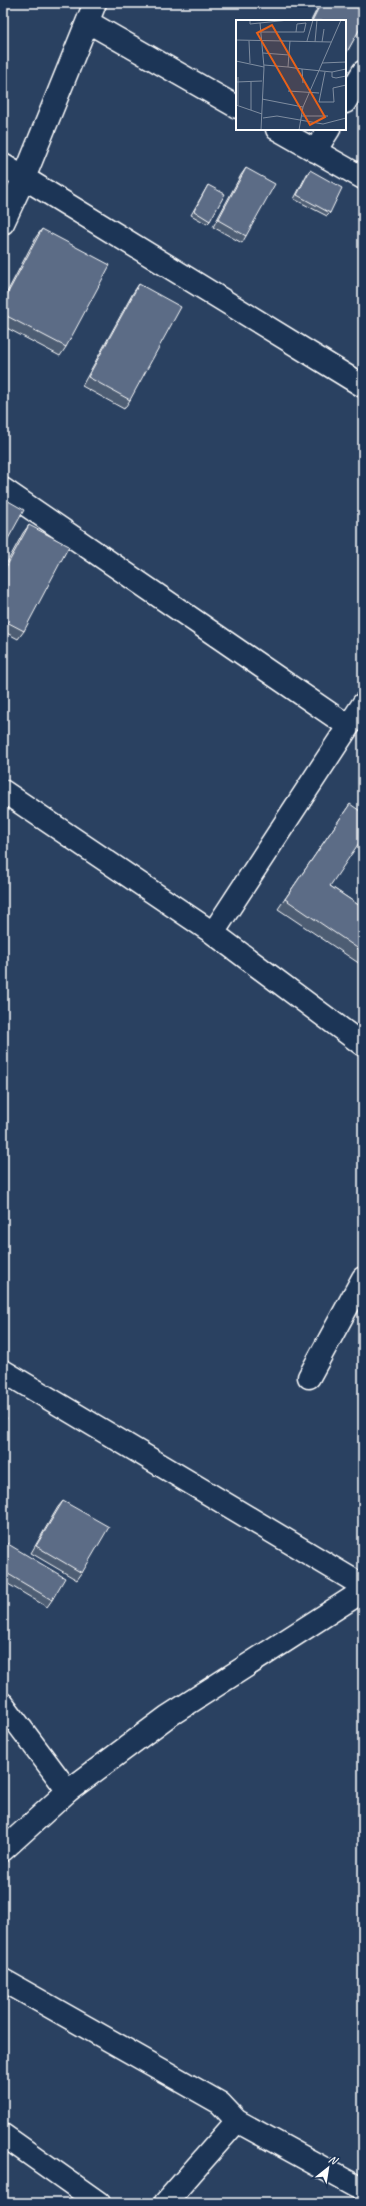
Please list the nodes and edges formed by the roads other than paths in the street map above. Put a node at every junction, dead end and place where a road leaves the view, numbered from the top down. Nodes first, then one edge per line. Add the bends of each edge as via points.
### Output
1 (91, 12) edge
2 (363, 72) edge
3 (346, 100) edge
4 (236, 105) edge
5 (279, 130) edge
6 (328, 130) edge
7 (315, 151) junction
8 (3, 165) edge
9 (24, 178) junction
10 (363, 178) edge
11 (3, 223) edge
12 (363, 386) edge
13 (3, 489) edge
14 (363, 704) edge
15 (348, 726) junction
16 (3, 791) edge
17 (213, 933) junction
18 (363, 1045) edge
19 (363, 1278) edge
20 (3, 1371) edge
21 (310, 1377) dead end
22 (363, 1586) edge
23 (363, 1591) edge
24 (3, 1704) edge
25 (68, 1792) junction
26 (3, 1850) edge
27 (3, 1980) edge
28 (236, 2121) junction
29 (3, 2135) edge
30 (363, 2190) edge
31 (99, 2203) edge
32 (164, 2203) edge

1 - 4 street
1 - 9 street
2 - 3 street
5 - 7 street
6 - 7 street
7 - 10 street
8 - 9 street
9 - 11 street
9 - 12 street
13 - 15 street
14 - 15 street
15 - 17 street
16 - 17 street
17 - 18 street
19 - 21 street
20 - 22 street
23 - 25 street via 167,1717
24 - 25 street
25 - 26 street
27 - 28 street via 220,2103
28 - 30 street
28 - 32 street
29 - 31 street

